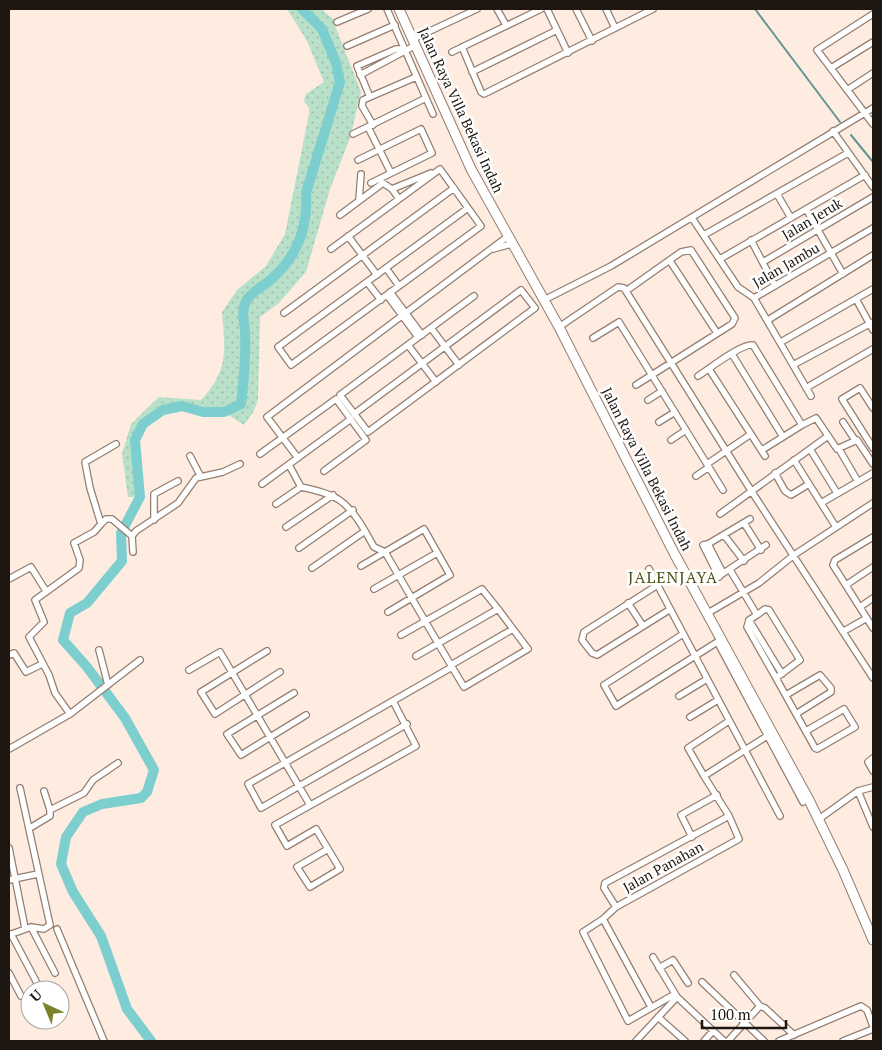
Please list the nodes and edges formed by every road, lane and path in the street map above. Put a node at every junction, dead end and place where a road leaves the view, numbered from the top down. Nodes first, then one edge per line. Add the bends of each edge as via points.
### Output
1 (368, 9) edge
2 (387, 9) edge
3 (399, 9) edge
4 (477, 9) edge
5 (497, 9) edge
6 (541, 9) edge
7 (548, 9) edge
8 (576, 9) edge
9 (606, 9) edge
10 (653, 9) edge
11 (873, 14) edge
12 (337, 22) dead end
13 (395, 25) junction
14 (506, 26) junction
15 (615, 28) junction
16 (557, 30) junction
17 (592, 41) junction
18 (414, 42) junction
19 (873, 42) edge
20 (347, 46) dead end
21 (462, 47) junction
22 (405, 49) junction
23 (452, 52) dead end
24 (568, 53) junction
25 (831, 68) junction
26 (472, 72) junction
27 (873, 73) edge
28 (360, 75) junction
29 (416, 77) junction
30 (847, 90) junction
31 (370, 97) junction
32 (426, 98) junction
33 (873, 108) edge
34 (866, 113) junction
35 (433, 114) dead end
36 (873, 124) edge
37 (370, 126) junction
38 (833, 131) junction
39 (353, 134) dead end
40 (379, 150) junction
41 (848, 153) junction
42 (358, 160) dead end
43 (440, 169) junction
44 (391, 173) junction
45 (865, 174) junction
46 (371, 183) dead end
47 (873, 187) edge
48 (454, 188) junction
49 (392, 189) junction
50 (372, 190) junction
51 (777, 194) junction
52 (873, 197) edge
53 (399, 199) junction
54 (359, 200) junction
55 (468, 208) junction
56 (806, 209) junction
57 (340, 215) dead end
58 (692, 218) junction
59 (791, 218) junction
60 (873, 228) edge
61 (818, 230) junction
62 (704, 235) junction
63 (348, 236) junction
64 (751, 240) junction
65 (509, 241) junction
66 (331, 249) dead end
67 (831, 253) junction
68 (873, 255) edge
69 (362, 256) junction
70 (720, 259) junction
71 (670, 260) junction
72 (763, 262) junction
73 (386, 268) junction
74 (843, 274) junction
75 (376, 275) junction
76 (367, 282) junction
77 (399, 286) junction
78 (775, 286) junction
79 (873, 289) edge
80 (626, 291) junction
81 (389, 294) junction
82 (474, 296) dead end
83 (754, 298) junction
84 (856, 299) junction
85 (380, 300) junction
86 (544, 300) junction
87 (284, 314) dead end
88 (404, 315) junction
89 (768, 320) junction
90 (872, 325) edge
91 (559, 327) junction
92 (431, 328) junction
93 (717, 333) junction
94 (420, 336) junction
95 (593, 338) dead end
96 (781, 342) junction
97 (408, 345) junction
98 (445, 346) junction
99 (873, 349) edge
100 (732, 354) junction
101 (422, 363) junction
102 (672, 364) junction
103 (459, 365) junction
104 (793, 365) junction
105 (710, 368) junction
106 (652, 376) junction
107 (698, 376) dead end
108 (436, 382) junction
109 (636, 385) dead end
110 (806, 388) junction
111 (662, 392) junction
112 (811, 396) dead end
113 (648, 400) dead end
114 (873, 408) edge
115 (675, 412) junction
116 (353, 416) junction
117 (659, 422) dead end
118 (842, 422) dead end
119 (802, 425) junction
120 (686, 430) junction
121 (751, 434) junction
122 (828, 436) junction
123 (783, 437) junction
124 (283, 438) junction
125 (671, 440) dead end
126 (855, 440) junction
127 (116, 444) dead end
128 (873, 448) edge
129 (810, 449) junction
130 (839, 449) junction
131 (727, 452) junction
132 (260, 454) dead end
133 (190, 456) dead end
134 (298, 458) junction
135 (794, 460) junction
136 (240, 464) dead end
137 (873, 464) edge
138 (289, 465) junction
139 (708, 466) junction
140 (324, 471) dead end
141 (775, 473) junction
142 (873, 473) edge
143 (200, 475) junction
144 (696, 476) dead end
145 (857, 480) junction
146 (178, 481) dead end
147 (262, 484) dead end
148 (809, 484) junction
149 (301, 487) junction
150 (723, 490) dead end
151 (752, 492) junction
152 (837, 493) junction
153 (333, 494) junction
154 (821, 503) junction
155 (873, 503) edge
156 (276, 504) dead end
157 (353, 510) junction
158 (720, 514) dead end
159 (750, 519) dead end
160 (154, 520) junction
161 (744, 523) junction
162 (101, 524) junction
163 (286, 527) dead end
164 (836, 527) junction
165 (365, 531) junction
166 (130, 534) junction
167 (724, 535) junction
168 (873, 537) edge
169 (766, 545) dead end
170 (299, 548) dead end
171 (761, 550) junction
172 (133, 552) dead end
173 (385, 552) junction
174 (437, 553) junction
175 (794, 555) junction
176 (672, 558) dead end
177 (744, 561) junction
178 (361, 566) dead end
179 (873, 567) edge
180 (312, 568) dead end
181 (649, 570) dead end
182 (730, 570) junction
183 (398, 575) junction
184 (721, 575) junction
185 (9, 579) edge
186 (713, 580) dead end
187 (846, 585) junction
188 (656, 586) junction
189 (374, 588) dead end
190 (46, 591) junction
191 (742, 594) junction
192 (411, 598) junction
193 (873, 598) edge
194 (628, 604) junction
195 (860, 607) junction
196 (498, 609) junction
197 (669, 610) junction
198 (388, 612) dead end
199 (708, 614) junction
200 (756, 615) junction
201 (867, 618) junction
202 (749, 620) junction
203 (424, 622) junction
204 (643, 626) junction
205 (873, 628) edge
206 (513, 629) junction
207 (844, 631) junction
208 (683, 634) junction
209 (401, 635) dead end
210 (720, 640) junction
211 (438, 644) junction
212 (99, 650) dead end
213 (267, 651) dead end
214 (9, 655) edge
215 (694, 655) junction
216 (416, 656) dead end
217 (140, 660) dead end
218 (42, 664) junction
219 (451, 666) junction
220 (188, 670) dead end
221 (232, 672) junction
222 (280, 672) dead end
223 (782, 674) junction
224 (776, 678) junction
225 (873, 678) edge
226 (707, 679) junction
227 (107, 686) junction
228 (294, 692) dead end
229 (246, 694) junction
230 (786, 695) junction
231 (679, 696) dead end
232 (393, 700) junction
233 (718, 700) junction
234 (70, 714) junction
235 (796, 714) junction
236 (258, 715) junction
237 (306, 715) dead end
238 (690, 717) dead end
239 (729, 721) junction
240 (407, 724) junction
241 (806, 732) junction
242 (770, 735) junction
243 (271, 737) junction
244 (9, 749) edge
245 (744, 751) junction
246 (873, 758) edge
247 (286, 762) junction
248 (118, 764) dead end
249 (873, 771) edge
250 (704, 776) junction
251 (299, 786) junction
252 (873, 787) edge
253 (20, 788) dead end
254 (44, 791) dead end
255 (858, 791) junction
256 (717, 795) junction
257 (803, 802) dead end
258 (310, 805) junction
259 (50, 810) junction
260 (729, 816) junction
261 (780, 816) dead end
262 (872, 817) edge
263 (819, 820) junction
264 (873, 827) edge
265 (30, 828) junction
266 (692, 837) junction
267 (9, 848) edge
268 (328, 849) junction
269 (38, 874) junction
270 (12, 879) edge
271 (616, 907) junction
272 (603, 919) junction
273 (28, 928) junction
274 (58, 929) dead end
275 (10, 934) edge
276 (873, 940) edge
277 (653, 957) dead end
278 (659, 968) junction
279 (9, 973) edge
280 (55, 973) dead end
281 (734, 975) dead end
282 (35, 980) edge
283 (702, 982) dead end
284 (688, 983) dead end
285 (20, 994) edge
286 (676, 996) junction
287 (760, 1006) junction
288 (652, 1007) junction
289 (658, 1017) junction
290 (744, 1023) junction
291 (873, 1028) edge
292 (714, 1031) junction
293 (794, 1035) junction
294 (104, 1041) edge
295 (636, 1041) edge
296 (685, 1041) edge
297 (704, 1041) edge
298 (726, 1041) edge
299 (764, 1041) edge
300 (779, 1041) edge
301 (843, 1041) edge

1 - 12 street
2 - 13 street
3 - 18 main road, Jalan Raya Villa Bekasi Indah
4 - 18 street
5 - 14 street
6 - 14 street
7 - 16 street
8 - 17 street
9 - 15 street
10 - 15 street
11 - 25 street via 818,47
13 - 20 street
13 - 22 street
14 - 21 street
15 - 17 street
16 - 24 street
16 - 26 street
17 - 24 street
18 - 22 street
18 - 65 main road, Jalan Raya Villa Bekasi Indah via 470,169
19 - 25 street
21 - 23 street
21 - 26 street
22 - 28 street
22 - 28 street via 396,49 358,65 356,68
22 - 29 street
24 - 26 street via 484,94
25 - 30 street
27 - 30 street
28 - 31 street
29 - 31 street
29 - 32 street
30 - 34 street
31 - 37 street via 362,104
32 - 35 street
32 - 37 street
33 - 34 street
34 - 36 street
34 - 38 street
37 - 39 street
37 - 40 street
38 - 41 street
38 - 58 street
40 - 42 street
40 - 44 street
40 - 44 street via 421,129 432,153
41 - 45 street
41 - 51 street
43 - 48 street
43 - 49 street
43 - 53 street
44 - 46 street
45 - 47 street
45 - 56 street
48 - 55 street
48 - 69 street
49 - 50 street via 383,183
49 - 53 street
50 - 54 street
50 - 54 street via 361,174
51 - 59 street
51 - 62 street
52 - 61 street, Jalan Jeruk
53 - 63 street
54 - 57 street
55 - 73 street
55 - 77 street via 481,226
56 - 59 street
56 - 61 street
58 - 62 street
58 - 86 street via 611,266
59 - 64 street
60 - 67 street, Jalan Jambu
61 - 67 street
61 - 72 street, Jalan Jeruk
62 - 70 street
63 - 66 street
63 - 69 street
64 - 70 street
64 - 72 street
65 - 86 main road, Jalan Raya Villa Bekasi Indah
65 - 88 street via 493,249
67 - 74 street
67 - 78 street, Jalan Jambu
68 - 74 street
69 - 75 street
69 - 87 street
70 - 83 street via 738,287
71 - 80 street
71 - 93 street
71 - 93 street via 684,250 693,252 735,317 734,322
72 - 78 street
73 - 75 street
73 - 77 street
74 - 89 street
75 - 76 street
76 - 85 street
76 - 85 street via 278,347 291,365
77 - 81 street
78 - 83 street, Jalan Jambu
79 - 84 street
80 - 91 street via 620,286
80 - 102 street
81 - 85 street
81 - 88 street
82 - 92 street
83 - 89 street
84 - 90 street
84 - 96 street
86 - 91 main road, Jalan Raya Villa Bekasi Indah
88 - 94 street
88 - 124 street via 267,417
89 - 96 street
90 - 104 street
91 - 199 main road, Jalan Raya Villa Bekasi Indah
92 - 94 street
92 - 98 street
93 - 102 street
94 - 97 street
95 - 106 street via 619,322
96 - 104 street
97 - 101 street
97 - 116 street via 340,395
98 - 101 street
98 - 103 street
98 - 103 street via 521,290 535,308
99 - 110 street
100 - 105 street
100 - 119 street via 753,344
100 - 123 street
101 - 108 street
101 - 116 street
102 - 106 street
102 - 131 street
103 - 108 street
104 - 110 street
105 - 107 street
105 - 121 street
106 - 109 street
106 - 111 street
108 - 116 street via 368,432
110 - 112 street
111 - 113 street
111 - 115 street
114 - 128 street via 860,388 842,399
115 - 117 street
115 - 120 street
116 - 124 street via 336,399
116 - 134 street
116 - 140 street via 366,440
118 - 126 street
119 - 122 street via 816,418
119 - 123 street
120 - 125 street
120 - 139 street
121 - 123 street via 764,453
121 - 131 street
122 - 129 street
122 - 130 street
124 - 132 street
124 - 134 street
126 - 130 street
126 - 137 street
127 - 162 street via 84,463
129 - 135 street
129 - 152 street
130 - 145 street
131 - 139 street
131 - 151 street
133 - 143 street
134 - 138 street
135 - 141 street
135 - 148 street
136 - 143 street via 223,472
138 - 147 street
138 - 149 street
139 - 144 street
139 - 150 street
141 - 148 street via 791,495
141 - 151 street
142 - 145 street
143 - 160 street via 180,501
145 - 152 street
146 - 160 street via 154,494
148 - 154 street
149 - 153 street
149 - 156 street
151 - 158 street
151 - 175 street
152 - 154 street
153 - 157 street
153 - 163 street
154 - 164 street
155 - 164 street
157 - 165 street
157 - 170 street
159 - 161 street
160 - 166 street
161 - 167 street
161 - 171 street
162 - 166 street via 109,518
162 - 190 street via 94,532 74,543 80,568
164 - 175 street
165 - 173 street via 374,547
165 - 180 street
166 - 172 street
167 - 177 street
167 - 184 street via 708,544
168 - 187 street via 834,562
169 - 171 street
171 - 177 street
173 - 174 street via 424,530
173 - 178 street
173 - 183 street
174 - 183 street
174 - 192 street via 450,575
175 - 191 street
175 - 207 street
176 - 210 street
177 - 182 street
179 - 187 street
181 - 188 street
182 - 184 street
182 - 191 street
183 - 189 street
183 - 192 street
184 - 186 street
185 - 190 street via 31,567
187 - 195 street
188 - 194 street
188 - 197 street
190 - 218 street via 36,600 44,622 29,637
191 - 199 street
191 - 200 street
192 - 198 street
192 - 203 street
193 - 195 street
194 - 204 street
194 - 204 street via 584,632 582,640 595,655
195 - 201 street
196 - 203 street via 482,589
196 - 206 street
196 - 211 street
197 - 204 street
197 - 208 street
199 - 210 main road, Jalan Raya Villa Bekasi Indah
200 - 202 street
200 - 223 street via 769,610 800,660
201 - 205 street
201 - 207 street
202 - 223 street
202 - 224 street via 747,627
203 - 209 street
203 - 211 street
206 - 219 street
206 - 219 street via 528,649 464,687
207 - 225 street
208 - 215 street
208 - 215 street via 603,686 618,706
210 - 215 street
210 - 242 main road, Jalan Raya Villa Bekasi Indah
211 - 216 street
211 - 219 street
212 - 227 street
213 - 221 street
214 - 218 street via 14,652 26,672
215 - 226 street
217 - 227 street
218 - 234 street via 55,693
219 - 232 street
220 - 221 street via 220,652
221 - 229 street
221 - 229 street via 201,692 215,714
222 - 229 street
223 - 224 street
224 - 230 street
226 - 231 street
226 - 233 street
227 - 234 street
228 - 236 street
229 - 236 street
230 - 235 street
230 - 235 street via 820,675 831,688 831,692
232 - 240 street
232 - 247 street
233 - 238 street
233 - 239 street
234 - 244 street
235 - 241 street
236 - 243 street
236 - 243 street via 227,734 241,755
237 - 243 street
239 - 245 street
239 - 250 street via 688,748
240 - 251 street
240 - 258 street via 416,746
241 - 241 street via 818,750 855,727 844,709
242 - 245 street
242 - 257 street
242 - 263 main road, Jalan Raya Villa Bekasi Indah
243 - 247 street
245 - 250 street
245 - 261 street
246 - 249 street via 868,762
247 - 251 street
247 - 251 street via 248,784 260,808
248 - 259 street via 93,780 84,793
250 - 256 street
251 - 258 street
252 - 255 street
253 - 265 street
254 - 259 street
255 - 262 street
255 - 263 street
256 - 260 street
256 - 266 street via 681,815
258 - 268 street via 275,825 287,846 316,829
259 - 265 street via 46,820
260 - 266 street
260 - 271 street, Jalan Panahan via 738,840
262 - 264 street
263 - 276 main road, Jalan Raya Villa Bekasi Indah
265 - 269 street
266 - 271 street via 604,883
267 - 270 street
268 - 268 street via 340,869 310,887 297,867
269 - 270 street
269 - 273 street via 50,925 44,929
270 - 273 street
271 - 272 street, Jalan Panahan
272 - 288 street
272 - 288 street, Jalan Panahan via 583,934 628,1021
273 - 275 street
273 - 280 street
274 - 294 street
275 - 282 street
277 - 278 street
278 - 284 street via 673,960
278 - 286 street
279 - 285 street
281 - 287 street
283 - 290 street
286 - 288 street
286 - 289 street
286 - 292 street
287 - 290 street
287 - 293 street
289 - 295 street
289 - 296 street
290 - 298 street
290 - 299 street
291 - 293 street via 867,1010 860,1006
291 - 301 street
292 - 297 street
292 - 298 street
293 - 300 street

